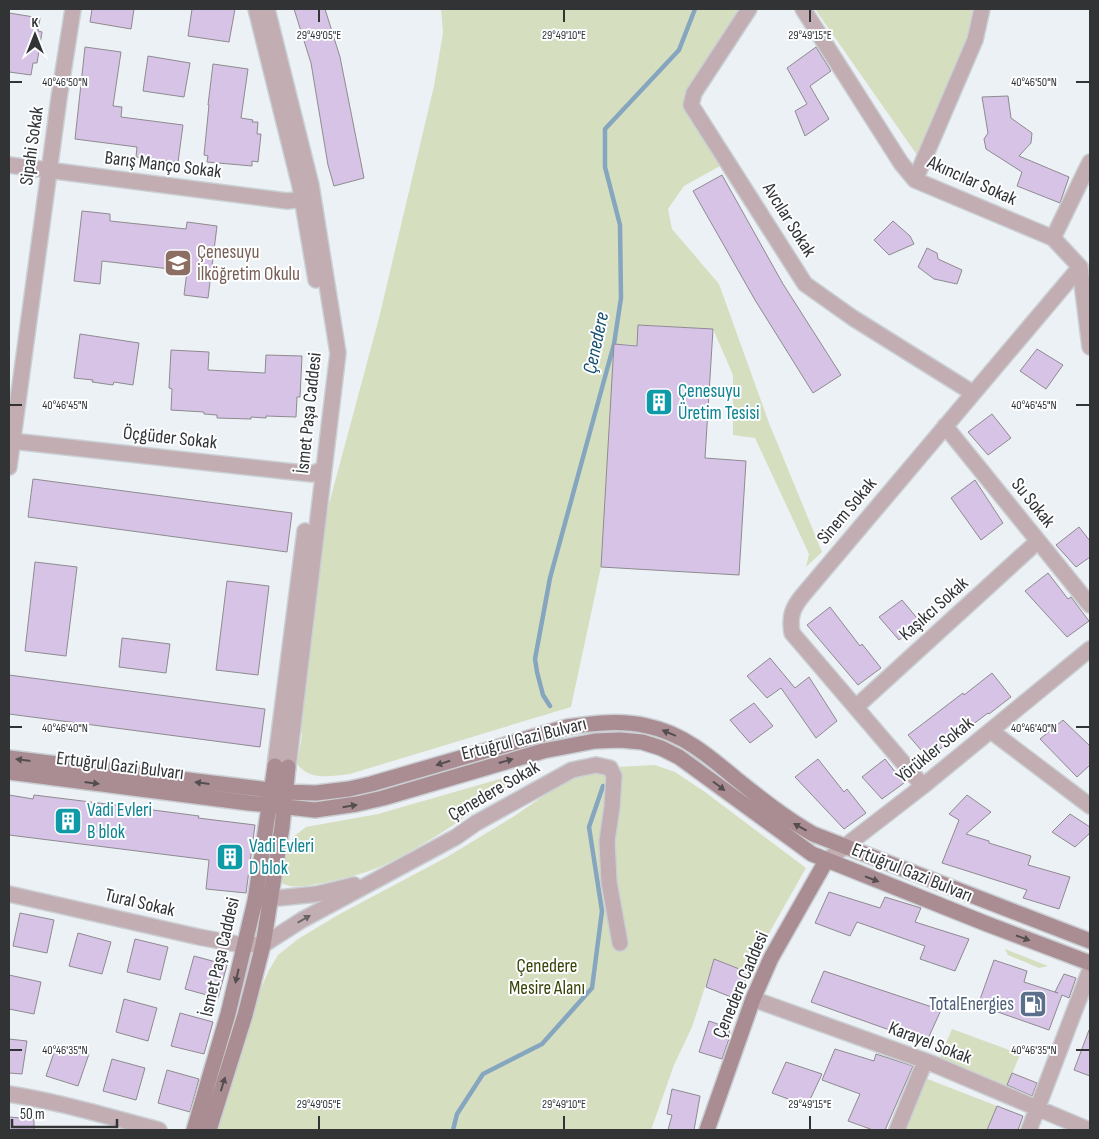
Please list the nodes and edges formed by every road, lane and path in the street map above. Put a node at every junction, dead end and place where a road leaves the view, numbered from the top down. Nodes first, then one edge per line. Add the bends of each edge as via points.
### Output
1 (73, 9) edge
2 (256, 9) edge
3 (267, 9) edge
4 (750, 9) edge
5 (803, 9) edge
6 (982, 9) edge
7 (1090, 162) edge
8 (9, 165) edge
9 (49, 170) junction
10 (916, 180) junction
11 (308, 199) junction
12 (1053, 238) junction
13 (1080, 266) junction
14 (1090, 347) edge
15 (972, 393) junction
16 (945, 426) junction
17 (12, 441) junction
18 (9, 467) edge
19 (318, 472) junction
20 (1038, 541) junction
21 (1090, 605) edge
22 (1090, 649) edge
23 (856, 707) junction
24 (991, 731) junction
25 (9, 758) edge
26 (281, 767) junction
27 (9, 772) edge
28 (923, 786) junction
29 (316, 793) junction
30 (234, 794) junction
31 (277, 799) junction
32 (1090, 806) edge
33 (315, 810) junction
34 (266, 823) junction
35 (282, 827) junction
36 (845, 847) junction
37 (826, 861) junction
38 (378, 879) junction
39 (9, 894) edge
40 (270, 898) junction
41 (255, 901) junction
42 (1090, 941) edge
43 (620, 943) dead end
44 (244, 944) junction
45 (263, 946) junction
46 (1090, 963) edge
47 (1090, 970) edge
48 (753, 999) junction
49 (925, 1061) junction
50 (9, 1094) edge
51 (1037, 1109) junction
52 (159, 1130) edge
53 (194, 1130) edge
54 (209, 1130) edge
55 (707, 1130) edge
56 (897, 1130) edge
57 (1029, 1130) edge
58 (1089, 1130) edge

1 - 9 street, Sipahi Sokak
2 - 11 street, İsmet Paşa Caddesi
3 - 11 street, İsmet Paşa Caddesi
4 - 15 street, Avcılar Sokak via 694,93 691,105 805,284
5 - 10 street, Akıncılar Sokak via 901,163
6 - 10 street via 975,40
7 - 12 street
8 - 9 street, Barış Manço Sokak
9 - 11 street, Barış Manço Sokak via 286,201
9 - 17 street, Sipahi Sokak
10 - 12 street, Akıncılar Sokak
11 - 19 street, İsmet Paşa Caddesi via 328,352
12 - 13 street, Akıncılar Sokak
13 - 14 street
13 - 15 street, Sinem Sokak
15 - 16 street, Sinem Sokak
16 - 20 street, Su Sokak
16 - 23 street, Sinem Sokak via 794,606 791,615 792,632
17 - 18 street, Sipahi Sokak
17 - 19 street, Öçgüder Sokak
19 - 26 street, İsmet Paşa Caddesi
20 - 21 street, Su Sokak
20 - 23 street, Kaşıkcı Sokak
22 - 24 street, Yörükler Sokak
23 - 28 street, Sinem Sokak
24 - 28 street, Yörükler Sokak
24 - 32 street
30 -> 25 main road, Ertuğrul Gazi Bulvarı
26 - 29 main road
26 - 30 main road
26 - 31 main road
27 -> 30 main road, Ertuğrul Gazi Bulvarı
28 - 36 street, Yörükler Sokak
29 - 31 main road, Ertuğrul Gazi Bulvarı
36 -> 29 main road, Ertuğrul Gazi Bulvarı via 793,823 682,739 647,726 623,723 567,727 372,784
30 - 31 main road, Ertuğrul Gazi Bulvarı
30 - 34 main road via 260,814
31 - 33 main road, Ertuğrul Gazi Bulvarı
31 - 34 main road, İsmet Paşa Caddesi
31 - 35 main road, İsmet Paşa Caddesi
33 - 35 main road
33 -> 37 main road, Ertuğrul Gazi Bulvarı via 383,798 564,746 595,741 642,742 679,757 799,846
34 - 41 main road, İsmet Paşa Caddesi
35 - 40 main road, İsmet Paşa Caddesi
36 - 37 street, Yörükler Sokak
36 - 42 main road, Ertuğrul Gazi Bulvarı
37 -> 46 main road, Ertuğrul Gazi Bulvarı
37 - 48 main road, Çenedere Caddesi via 771,958
38 - 40 street, Çenedere Sokak via 318,894
38 - 43 street, Çenedere Sokak via 572,770 596,765 610,768 614,776 607,841 609,882
45 -> 38 street, Çenedere Sokak via 302,920
39 - 44 street, Tural Sokak via 199,937
40 - 41 street, Çenedere Sokak
40 - 45 main road, İsmet Paşa Caddesi
41 - 44 main road, İsmet Paşa Caddesi
44 - 45 street, Tural Sokak
44 -> 53 main road, İsmet Paşa Caddesi via 228,1014
54 -> 45 main road, İsmet Paşa Caddesi
47 - 51 street
48 - 49 street, Karayel Sokak
48 - 55 main road, Çenedere Caddesi
49 - 51 street, Karayel Sokak
49 - 56 street
50 - 52 street
51 - 57 street
51 - 58 street, Karayel Sokak

